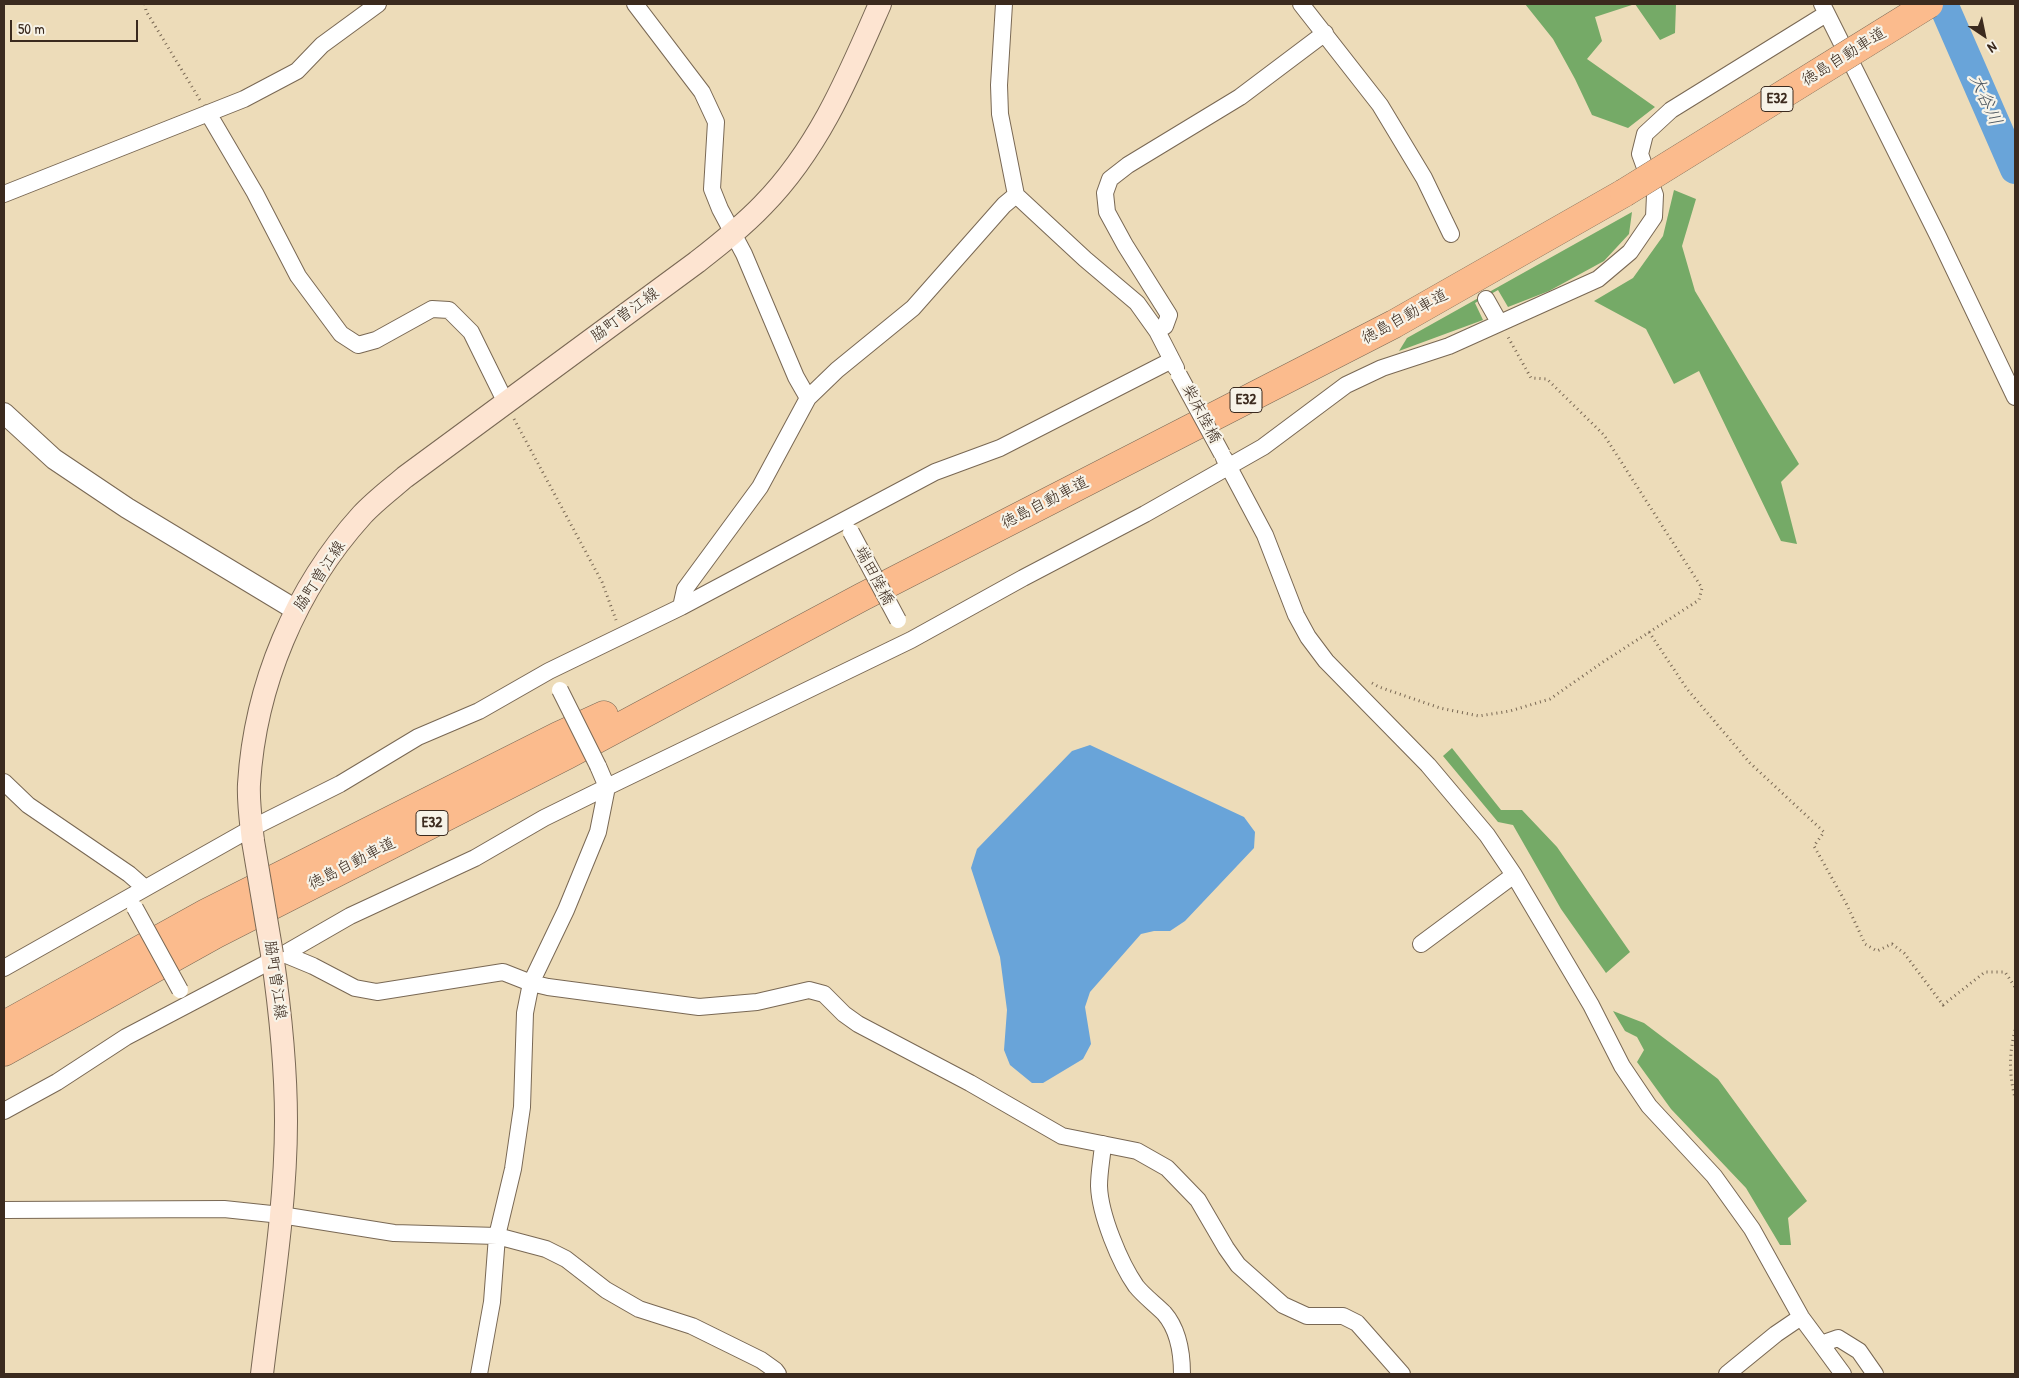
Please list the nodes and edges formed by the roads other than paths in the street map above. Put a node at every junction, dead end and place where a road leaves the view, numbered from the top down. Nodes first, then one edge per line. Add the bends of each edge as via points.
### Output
1 (378, 4) edge
2 (635, 4) edge
3 (880, 4) edge
4 (1004, 4) edge
5 (1301, 4) edge
6 (1929, 4) edge
7 (1824, 9) edge
8 (1325, 33) junction
9 (208, 113) junction
10 (4, 194) edge
11 (1016, 195) junction
12 (733, 233) junction
13 (1451, 234) dead end
14 (1486, 299) dead end
15 (1499, 322) junction
16 (1157, 331) junction
17 (1176, 367) junction
18 (2015, 397) edge
19 (808, 398) junction
20 (506, 403) junction
21 (4, 413) edge
22 (1226, 461) junction
23 (847, 526) junction
24 (862, 597) junction
25 (681, 607) junction
26 (296, 610) junction
27 (911, 640) junction
28 (549, 671) junction
29 (4, 782) edge
30 (607, 787) junction
31 (253, 834) junction
32 (1514, 875) junction
33 (145, 888) junction
34 (131, 903) junction
35 (1421, 944) dead end
36 (276, 956) junction
37 (4, 968) edge
38 (531, 983) junction
39 (184, 997) junction
40 (4, 1024) edge
41 (4, 1052) edge
42 (4, 1111) edge
43 (1103, 1144) junction
44 (4, 1210) edge
45 (281, 1215) junction
46 (497, 1236) junction
47 (1802, 1317) junction
48 (1820, 1344) junction
49 (262, 1374) edge
50 (479, 1374) edge
51 (778, 1374) edge
52 (1182, 1374) edge
53 (1402, 1374) edge
54 (1727, 1374) edge
55 (1843, 1374) edge
56 (1875, 1374) edge

1 - 9 street via 322,46 297,71 244,99
2 - 12 street via 702,92 716,122 712,189
3 - 12 main road, 脇町曽江線 via 844,88 806,152 764,204
4 - 11 street via 1000,114
5 - 8 street
6 - 24 highway, 徳島自動車道 / E32, bridge via 1624,193 1394,324
7 - 15 street via 1671,110 1644,134 1640,154 1656,195 1654,217 1630,252 1598,279
7 - 18 street
8 - 13 street via 1380,105 1424,178
8 - 16 street via 1240,97 1110,179 1105,193 1107,212 1169,316 1166,326
9 - 10 street
9 - 20 street via 298,276 341,334 358,345 376,340 432,309 449,310 471,332
11 - 16 street, 柴床陸橋 via 1137,303
11 - 19 street via 913,308
12 - 19 street
12 - 20 main road, 脇町曽江線
14 - 15 street
15 - 22 street via 1449,346 1382,368 1346,385 1263,446
16 - 17 street, 柴床陸橋
17 - 22 street, 柴床陸橋, bridge
17 - 23 street via 1000,448 935,472
19 - 25 street via 760,487 685,590
20 - 26 main road, 脇町曽江線 via 405,476 363,514 329,557
21 - 26 street via 54,459 127,508
22 - 27 street
22 - 32 street, 柴床陸橋 via 1265,535 1296,615 1308,637 1326,661 1428,765 1488,835
23 - 25 street
23 - 27 street, 端田陸橋, bridge
24 - 40 highway, 徳島自動車道 / E32 via 558,736 206,913
24 - 41 highway, 徳島自動車道 / E32 via 567,755 216,934
25 - 28 street
26 - 31 main road, 脇町曽江線 via 275,658 259,715 249,784
27 - 30 street
28 - 30 street, bridge
28 - 31 street via 479,710 418,737
29 - 33 street via 28,806
30 - 36 street via 544,818 475,858 350,916
30 - 38 street via 598,832
31 - 33 street
31 - 36 main road, 脇町曽江線, bridge
32 - 35 street
32 - 47 street, 柴床陸橋 via 1591,1005 1622,1066 1649,1106 1714,1176 1752,1229
33 - 34 street
34 - 37 street
34 - 39 street, bridge
36 - 38 street via 313,966 355,988 377,992 503,972
36 - 39 street
36 - 45 main road, 脇町曽江線 via 286,1121
38 - 43 street via 699,1007 757,1002 809,990 824,994 858,1024 1062,1136
38 - 46 street via 525,1013 522,1107 513,1169
39 - 42 street via 56,1082
43 - 52 street via 1099,1186 1103,1215 1127,1272 1165,1315 1177,1336
43 - 53 street via 1137,1151 1167,1168 1198,1200 1238,1265 1283,1305 1307,1316 1343,1316 1357,1323
44 - 45 street via 224,1209
45 - 46 street via 394,1233
45 - 49 main road, 脇町曽江線
46 - 50 street via 492,1302
46 - 51 street via 546,1249 566,1259 606,1290 638,1309 692,1326 761,1360
47 - 48 street, 柴床陸橋
47 - 54 street
48 - 55 street, 柴床陸橋
48 - 56 street via 1838,1338 1859,1351

